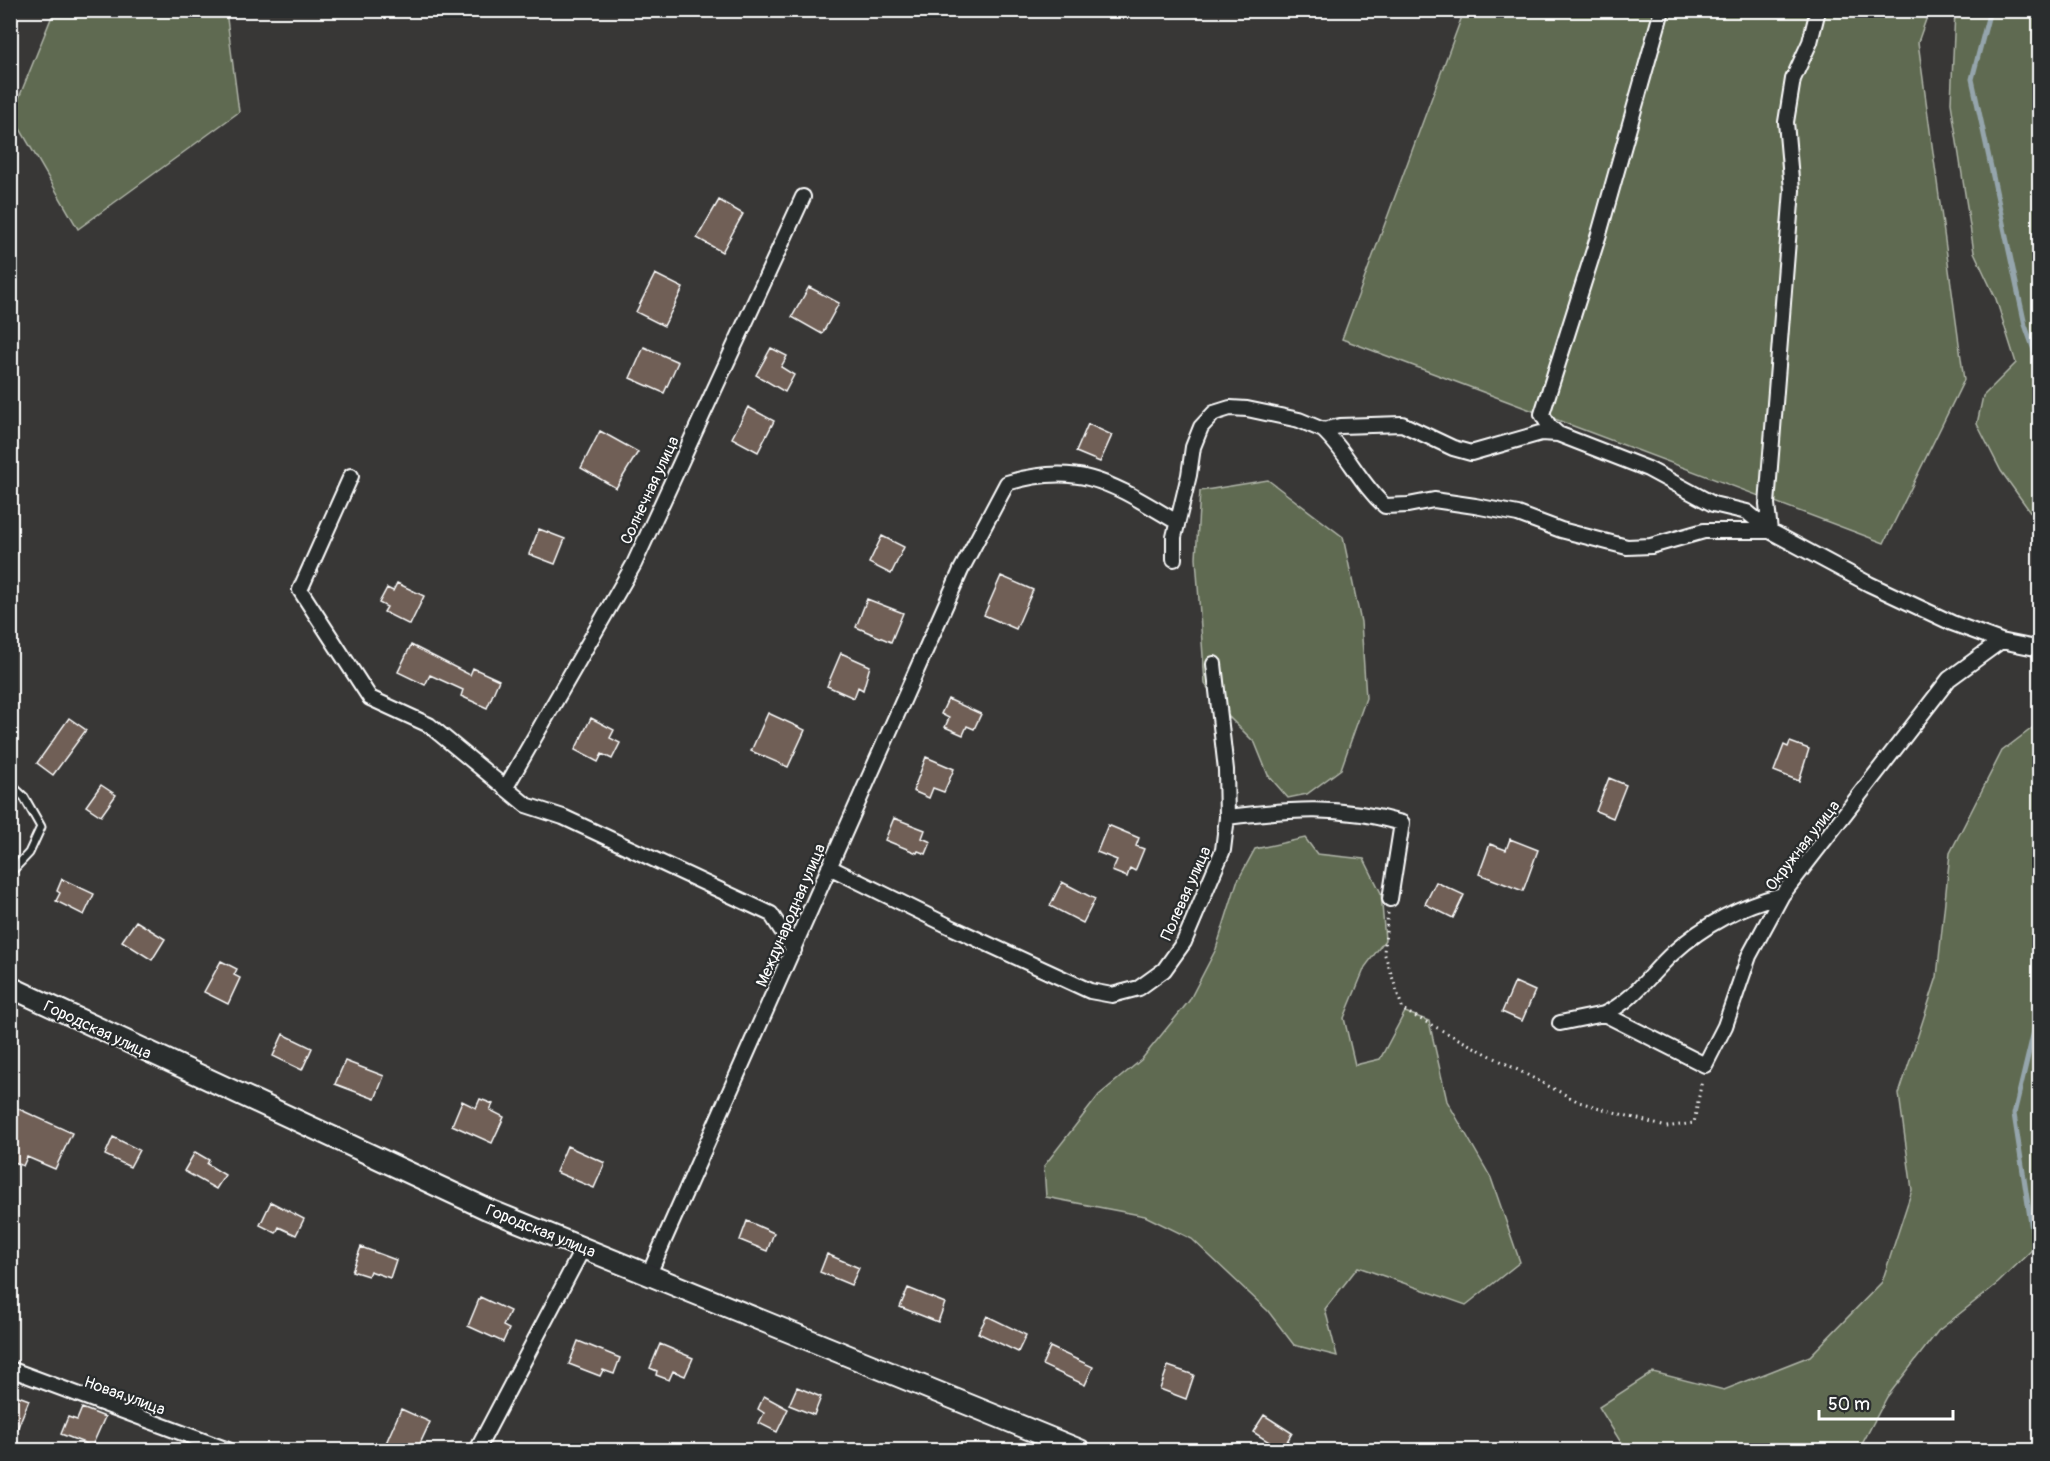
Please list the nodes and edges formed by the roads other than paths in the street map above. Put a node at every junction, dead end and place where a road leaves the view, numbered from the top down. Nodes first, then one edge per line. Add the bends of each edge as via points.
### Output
1 (1662, 10) edge
2 (1818, 10) edge
3 (803, 198) dead end
4 (1323, 430) junction
5 (1558, 434) junction
6 (351, 476) dead end
7 (1177, 522) junction
8 (1770, 531) junction
9 (1174, 559) dead end
10 (2001, 641) junction
11 (2040, 649) edge
12 (1214, 664) dead end
13 (10, 784) edge
14 (506, 787) junction
15 (1227, 817) junction
16 (829, 867) junction
17 (10, 873) edge
18 (1782, 895) junction
19 (1390, 899) road end
20 (794, 950) junction
21 (10, 987) edge
22 (1604, 1014) junction
23 (1560, 1023) dead end
24 (583, 1248) junction
25 (649, 1274) junction
26 (10, 1369) edge
27 (228, 1450) edge
28 (477, 1450) edge
29 (1080, 1450) edge

1 - 5 street via 1599,234 1542,414
2 - 8 street via 1810,42 1793,79 1786,122 1792,190 1767,504
3 - 14 street, Солнечная улица via 634,564
4 - 5 street via 1402,424 1471,453 1541,433
4 - 7 street via 1299,420 1247,409 1230,408 1214,413 1201,427 1193,447
4 - 8 street via 1342,447 1369,491 1385,506 1434,500 1475,506 1518,514 1627,547 1651,546 1704,531
5 - 8 street via 1647,469 1713,504 1747,512
6 - 14 street via 300,590 370,698 429,725
7 - 9 street
7 - 16 street, Международная улица via 1100,479 1077,474 1007,483 961,570
8 - 10 street via 1869,584
10 - 11 street
10 - 18 street, Окружная улица via 1949,679
12 - 15 street, Полевая улица
13 - 17 lane via 24,797 41,827 29,853
14 - 20 street via 526,805 562,817 771,914
15 - 16 street, Полевая улица via 1223,850 1184,942 1164,969 1139,988 1112,995 1089,991
15 - 19 street via 1297,809 1363,813 1402,823
16 - 20 street, Международная улица
18 - 22 street via 1729,914 1673,952 1622,1006
18 - 22 street, Окружная улица via 1749,956 1725,1026 1705,1065
20 - 25 street, Международная улица
21 - 24 main road, Городская улица via 488,1209
22 - 23 street
24 - 25 main road, Городская улица
24 - 28 street
25 - 29 main road, Городская улица
26 - 27 street, Новая улица

